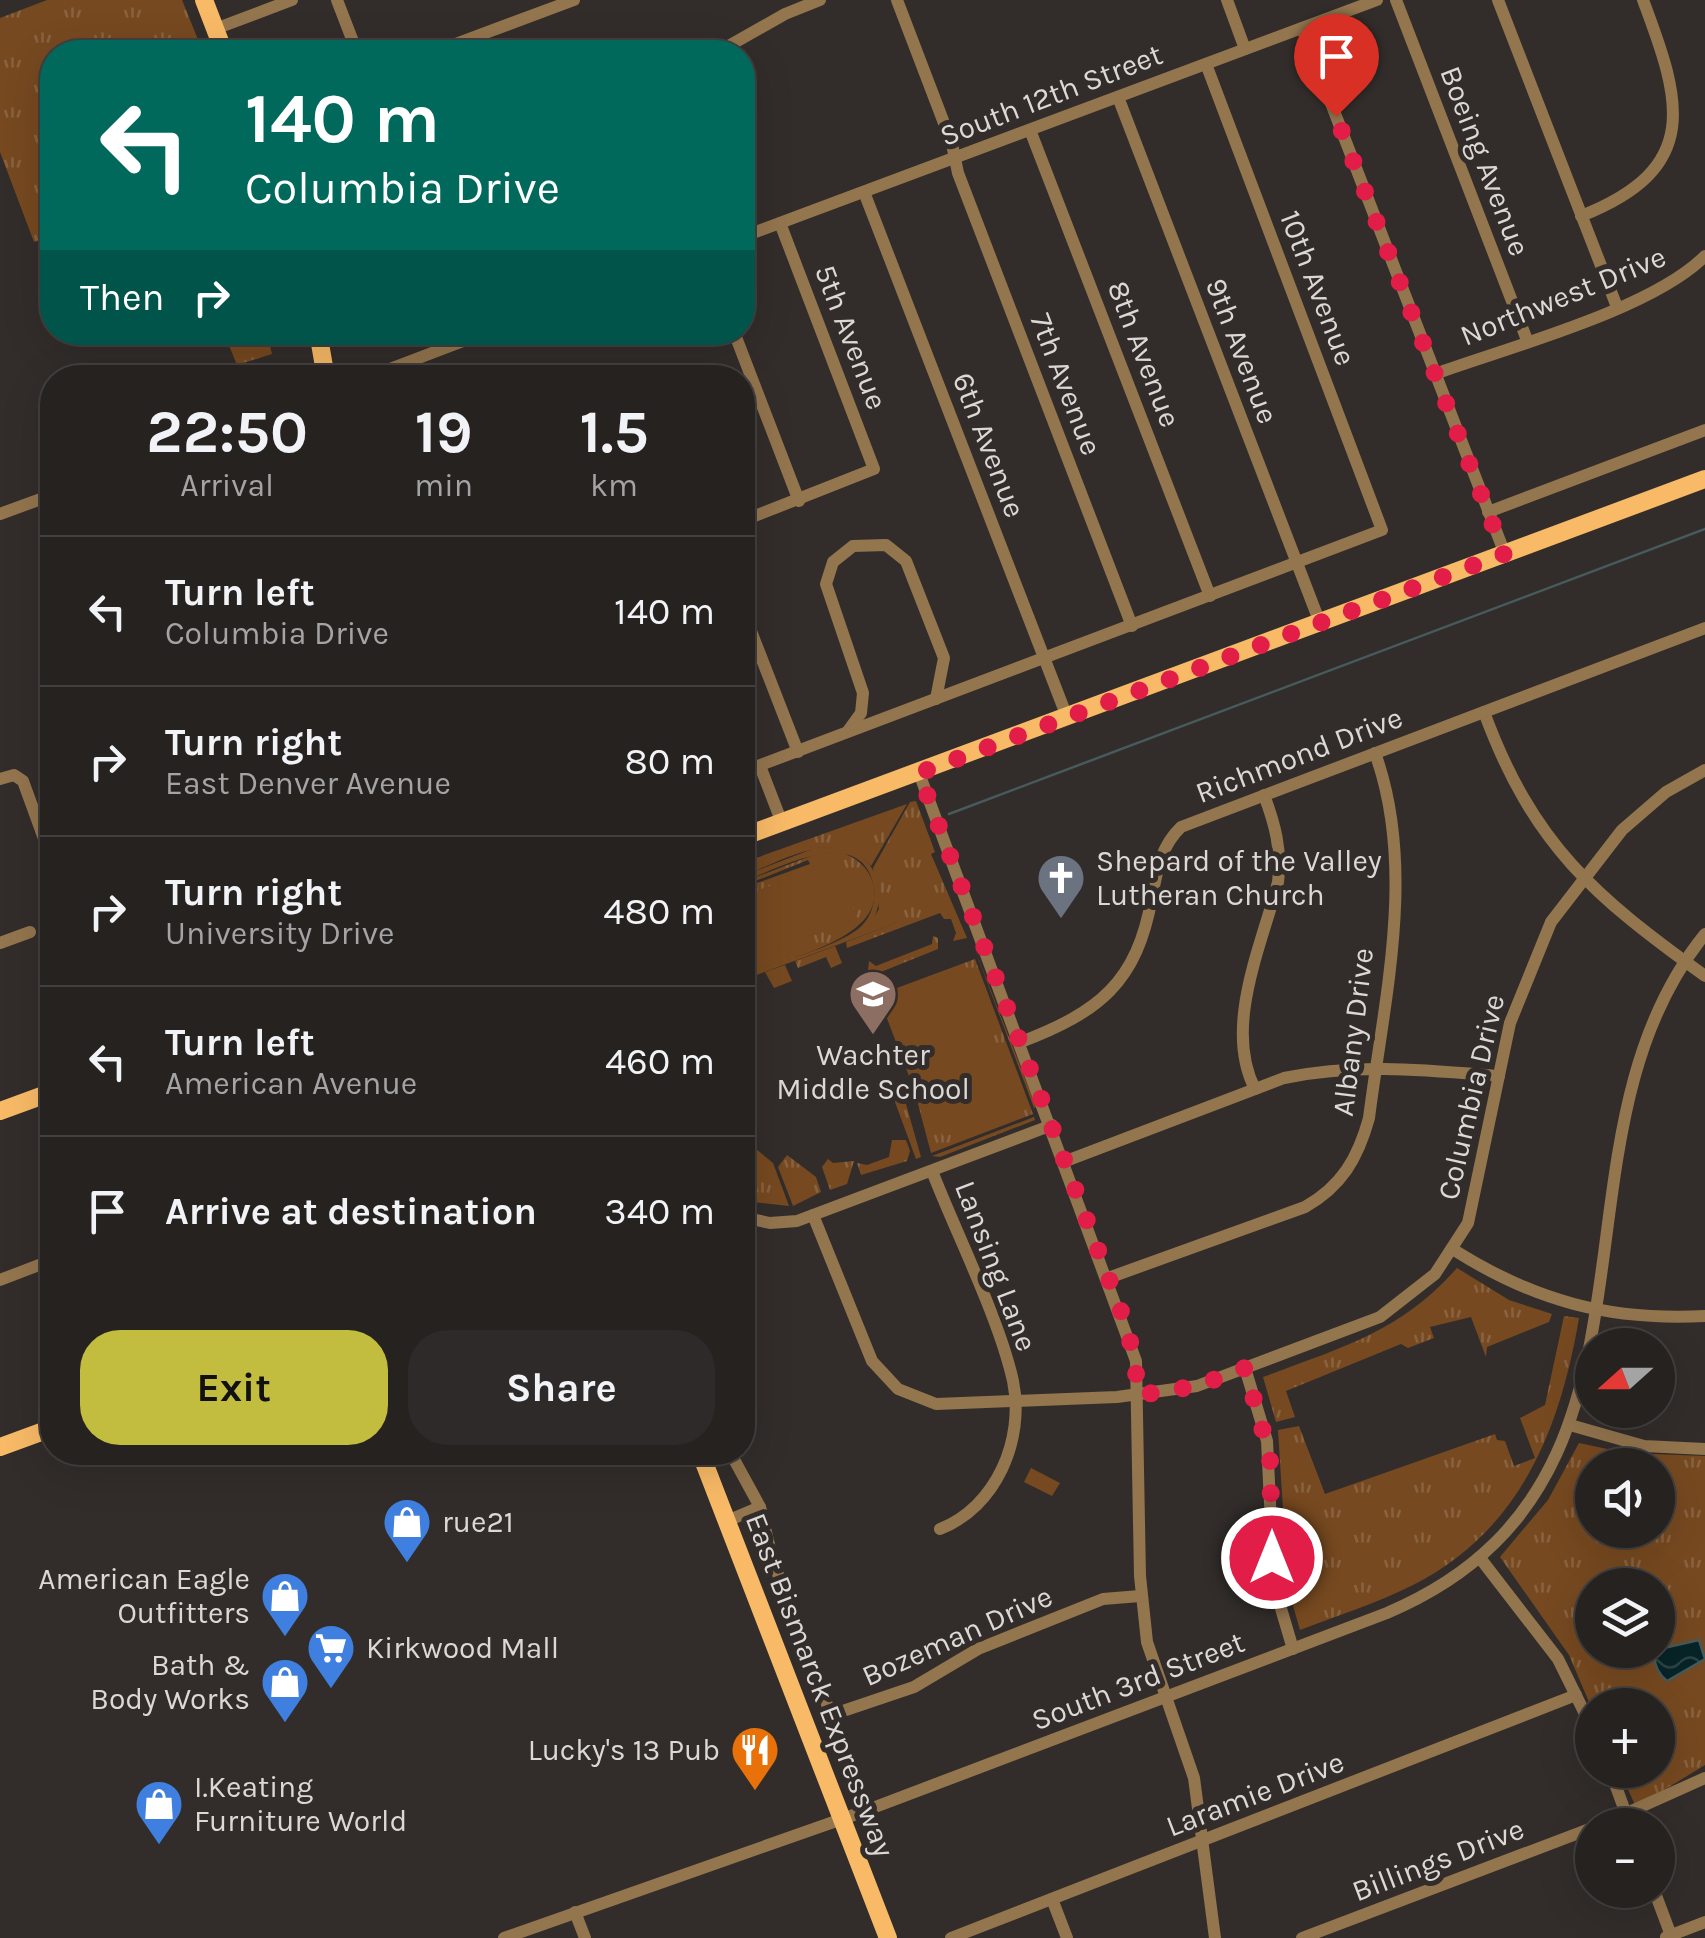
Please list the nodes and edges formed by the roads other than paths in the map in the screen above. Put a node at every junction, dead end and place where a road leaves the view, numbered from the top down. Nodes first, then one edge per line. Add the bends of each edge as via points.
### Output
1 (204, 0) edge
2 (292, 0) edge
3 (337, 0) edge
4 (574, 0) edge
5 (820, 0) edge
6 (897, 0) edge
7 (1227, 0) edge
8 (1377, 0) edge
9 (1396, 0) edge
10 (1498, 0) edge
11 (1643, 0) edge
12 (1302, 28) junction
13 (215, 29) junction
14 (219, 40) edge
15 (352, 40) edge
16 (466, 40) edge
17 (739, 40) edge
18 (1245, 49) junction
19 (1206, 64) junction
20 (1118, 97) junction
21 (1030, 130) junction
22 (955, 158) junction
23 (864, 192) junction
24 (1581, 216) junction
25 (780, 223) junction
26 (755, 232) edge
27 (1705, 256) edge
28 (1616, 307) junction
29 (1527, 340) junction
30 (453, 345) edge
31 (400, 365) edge
32 (1435, 374) junction
33 (755, 387) edge
34 (1705, 430) edge
35 (1705, 479) edge
36 (40, 500) edge
37 (798, 500) junction
38 (1488, 512) junction
39 (0, 514) edge
40 (755, 516) edge
41 (1504, 554) junction
42 (1298, 564) junction
43 (1210, 596) junction
44 (1320, 623) junction
45 (1132, 626) junction
46 (1705, 628) edge
47 (755, 641) edge
48 (1044, 659) junction
49 (936, 699) junction
50 (1484, 712) junction
51 (1067, 717) junction
52 (846, 733) junction
53 (798, 752) junction
54 (1375, 753) junction
55 (760, 766) junction
56 (755, 768) edge
57 (1705, 770) edge
58 (919, 773) junction
59 (0, 779) edge
60 (1264, 795) junction
61 (782, 823) junction
62 (40, 829) edge
63 (755, 833) edge
64 (1581, 879) junction
65 (30, 932) dead end
66 (1705, 934) edge
67 (0, 943) edge
68 (1685, 961) junction
69 (1705, 976) edge
70 (1021, 1042) junction
71 (1376, 1067) junction
72 (1499, 1076) junction
73 (1255, 1089) junction
74 (40, 1096) edge
75 (0, 1111) edge
76 (1052, 1125) junction
77 (1066, 1161) junction
78 (932, 1171) junction
79 (813, 1216) junction
80 (755, 1220) edge
81 (1454, 1250) junction
82 (40, 1265) edge
83 (1108, 1278) junction
84 (0, 1280) edge
85 (1596, 1309) junction
86 (1705, 1316) edge
87 (1245, 1368) junction
88 (1140, 1395) junction
89 (1014, 1404) junction
90 (1570, 1425) junction
91 (40, 1433) edge
92 (0, 1448) edge
93 (1705, 1449) edge
94 (705, 1465) edge
95 (737, 1465) edge
96 (760, 1507) junction
97 (727, 1521) junction
98 (940, 1529) dead end
99 (1480, 1558) junction
100 (1140, 1596) junction
101 (1294, 1649) junction
102 (1575, 1692) edge
103 (1575, 1694) edge
104 (1166, 1696) junction
105 (1705, 1778) edge
106 (1650, 1808) edge
107 (842, 1818) junction
108 (1575, 1834) edge
109 (1202, 1842) junction
110 (1052, 1899) junction
111 (1660, 1908) edge
112 (575, 1912) junction
113 (1705, 1922) edge
114 (1669, 1937) edge
115 (504, 1938) edge
116 (585, 1938) edge
117 (888, 1938) edge
118 (951, 1938) edge
119 (1067, 1938) edge
120 (1214, 1938) edge
121 (1302, 1938) edge

1 - 13 main road
2 - 13 street
3 - 15 street
4 - 16 street
5 - 17 street
6 - 22 street, 7th Avenue
7 - 18 street
8 - 12 street, South 12th Street
9 - 29 street, Boeing Avenue
10 - 24 street
11 - 24 street via 1674,87 1670,138 1635,190
12 - 18 street, South 12th Street
12 - 32 street
13 - 14 main road
18 - 19 street, South 12th Street
19 - 20 street, South 12th Street
19 - 42 street, 10th Avenue via 1382,530
20 - 21 street, South 12th Street
20 - 42 street, 9th Avenue
21 - 22 street, South 12th Street
21 - 43 street, 8th Avenue
22 - 23 street, South 12th Street
22 - 45 street, 7th Avenue
23 - 25 street, South 12th Street
23 - 48 street, 6th Avenue
24 - 28 street
25 - 26 street, South 12th Street
25 - 37 street, 5th Avenue via 874,469
27 - 28 street, Northwest Drive via 1679,277
28 - 29 street, Northwest Drive
29 - 32 street, Northwest Drive
30 - 31 street
32 - 38 street
33 - 37 street
34 - 38 street
35 - 41 main road
36 - 39 street
37 - 40 street
38 - 41 street
41 - 44 main road
42 - 43 street
42 - 44 street, 9th Avenue
43 - 45 street
44 - 51 main road
45 - 48 street
46 - 50 street, Richmond Drive
47 - 53 street
48 - 49 street
48 - 51 street, 6th Avenue
49 - 52 street
49 - 52 street via 944,658 906,562 886,545 854,546 834,562 826,584 863,693 861,713
50 - 54 street, Richmond Drive
50 - 64 street via 1519,794
51 - 58 main road
52 - 53 street
53 - 55 street
54 - 60 street, Richmond Drive
54 - 71 street, Albany Drive via 1391,799 1398,859
55 - 56 street
55 - 61 street
57 - 64 street, Columbia Drive via 1643,810
58 - 61 main road
58 - 70 street
59 - 62 street via 14,775 23,781
60 - 70 street, Richmond Drive via 1172,835 1156,874 1147,928 1123,978 1084,1015
60 - 73 street via 1278,839 1279,873 1241,1036
61 - 63 main road
64 - 68 street
64 - 72 street, Columbia Drive via 1531,964
65 - 67 street
66 - 68 street, South 3rd Street
68 - 69 street
68 - 85 street, South 3rd Street via 1656,1012 1633,1084
70 - 76 street
71 - 72 street
71 - 73 street via 1316,1072
71 - 83 street, Albany Drive via 1364,1139 1331,1190 1305,1207
72 - 81 street, Columbia Drive via 1477,1196
73 - 77 street
74 - 75 main road
76 - 77 street
76 - 78 street
77 - 83 street
78 - 79 street
78 - 89 street, Lansing Lane via 1007,1363
79 - 80 street
79 - 89 street, Columbia Drive via 860,1337 883,1376 918,1401
81 - 85 street via 1522,1288
81 - 87 street, Columbia Drive via 1423,1286 1380,1317
82 - 84 street
83 - 88 street via 1136,1361
85 - 86 street
85 - 90 street, South 3rd Street
87 - 88 street, Columbia Drive via 1197,1386
87 - 101 street via 1267,1441 1274,1585
88 - 89 street, Columbia Drive
88 - 100 street
89 - 98 street, Lansing Lane via 997,1480 978,1507
90 - 93 street via 1644,1446
90 - 99 street, South 3rd Street via 1531,1501
91 - 92 main road
94 - 97 main road, East Bismarck Expressway
95 - 96 street, Bozeman Drive
96 - 97 street
96 - 100 street, Bozeman Drive via 773,1561 828,1707 837,1713 914,1688 969,1653 1104,1599
97 - 107 main road, East Bismarck Expressway
99 - 101 street, South 3rd Street via 1420,1599
99 - 102 street via 1522,1607
100 - 104 street via 1146,1642
101 - 104 street, South 3rd Street
103 - 109 street, Laramie Drive
104 - 107 street, South 3rd Street
104 - 109 street via 1194,1778
105 - 106 street
107 - 112 street, South 3rd Street
107 - 117 main road, East Bismarck Expressway
108 - 121 street, Billings Drive
109 - 110 street, Laramie Drive
109 - 120 street
110 - 118 street, Laramie Drive
110 - 119 street
111 - 114 street
112 - 115 street, South 3rd Street
112 - 116 street
113 - 114 street

